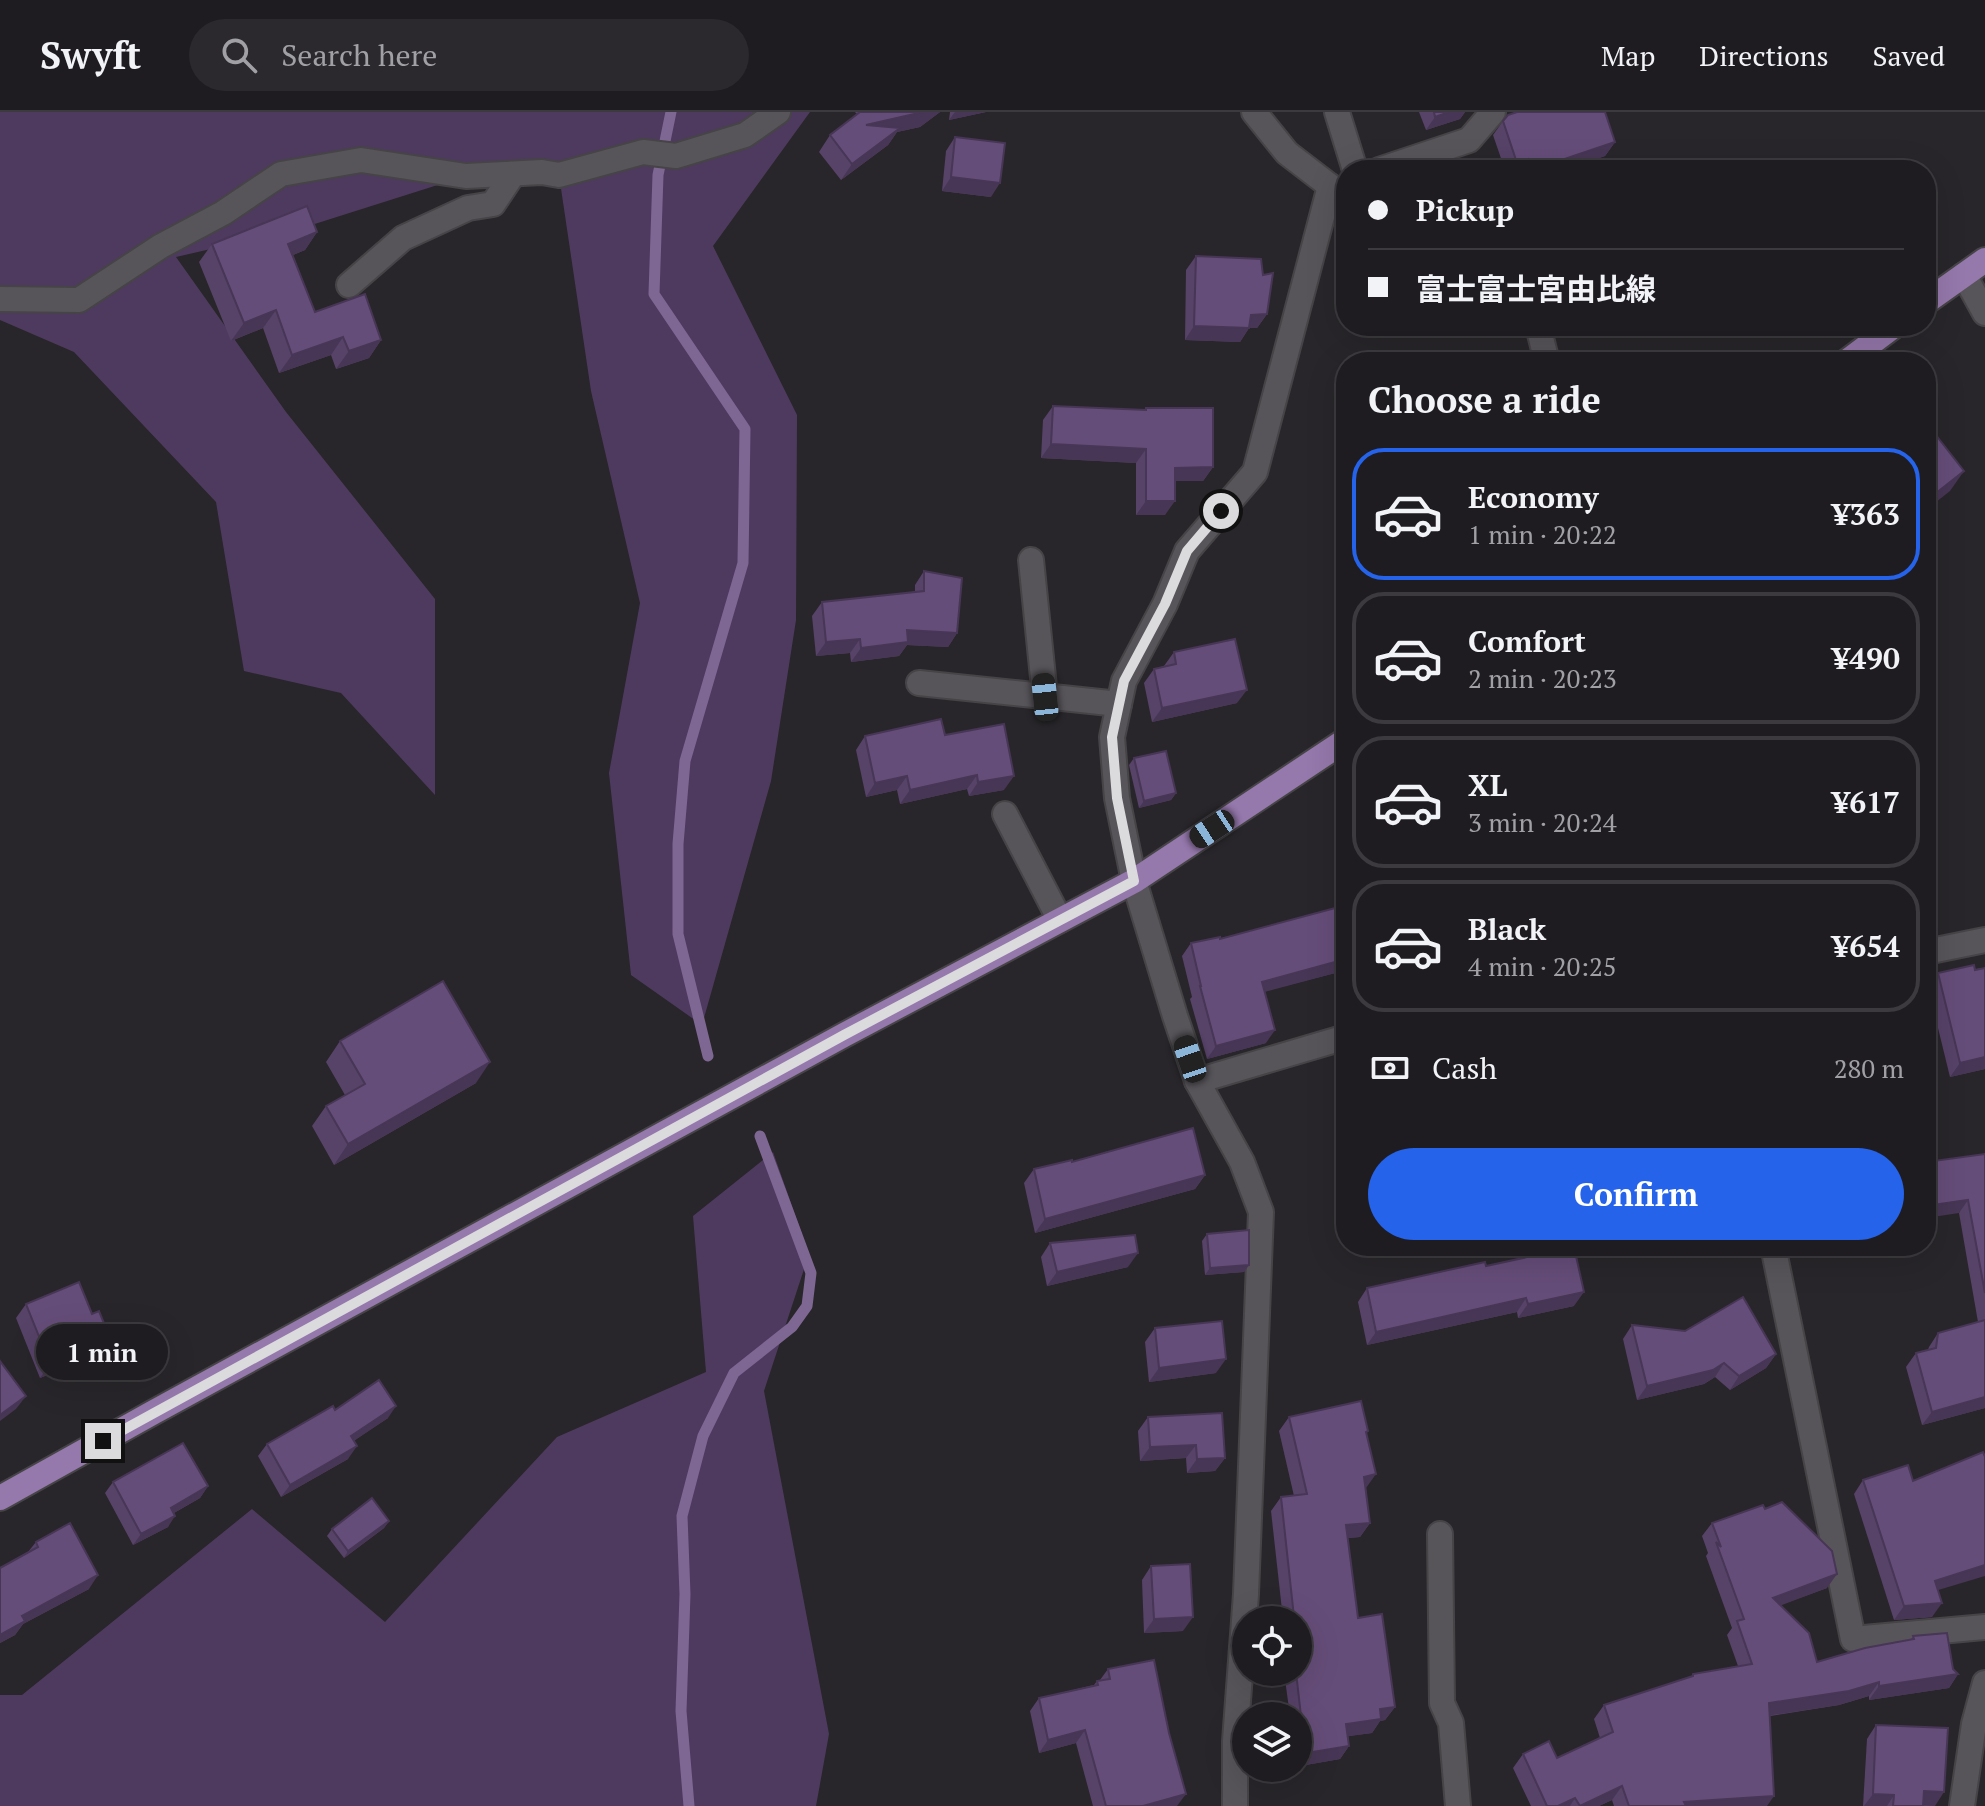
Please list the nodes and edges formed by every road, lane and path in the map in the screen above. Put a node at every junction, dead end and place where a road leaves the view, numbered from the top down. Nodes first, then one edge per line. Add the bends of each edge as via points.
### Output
1 (778, 112) edge
2 (1254, 112) edge
3 (1337, 112) edge
4 (1493, 112) edge
5 (1352, 160) edge
6 (1409, 160) edge
7 (513, 174) junction
8 (1336, 182) edge
9 (1336, 190) edge
10 (1985, 260) edge
11 (1964, 275) junction
12 (349, 285) dead end
13 (1936, 295) edge
14 (0, 299) edge
15 (1985, 313) edge
16 (1881, 336) edge
17 (1859, 352) edge
18 (1031, 560) dead end
19 (919, 683) dead end
20 (1045, 697) junction
21 (1119, 704) junction
22 (1336, 747) edge
23 (1005, 814) dead end
24 (1134, 881) junction
25 (1060, 920) junction
26 (1985, 940) edge
27 (1936, 950) edge
28 (1336, 1040) edge
29 (1197, 1081) junction
30 (1775, 1256) edge
31 (0, 1498) edge
32 (1440, 1534) dead end
33 (1985, 1627) edge
34 (1985, 1683) edge
35 (1235, 1806) edge
36 (1458, 1806) edge
37 (1962, 1806) edge

1 - 7 street via 745,135 676,156 643,152 559,175
2 - 8 street via 1287,153
3 - 5 street
4 - 6 street via 1469,140
7 - 12 street via 493,204 468,208 403,238
7 - 14 street via 466,176 361,160 281,174 79,300
9 - 21 street via 1255,472 1187,551 1124,681
10 - 11 main road
11 - 13 main road
11 - 15 street
16 - 17 main road
18 - 20 street
19 - 20 street
20 - 21 street
21 - 24 street via 1112,737 1117,798
22 - 24 main road
23 - 25 street
24 - 25 main road
24 - 29 street
25 - 31 main road
26 - 27 street
28 - 29 street
29 - 35 street via 1242,1162 1261,1212
30 - 33 street via 1853,1639
32 - 36 street via 1442,1703 1451,1723
34 - 37 street

